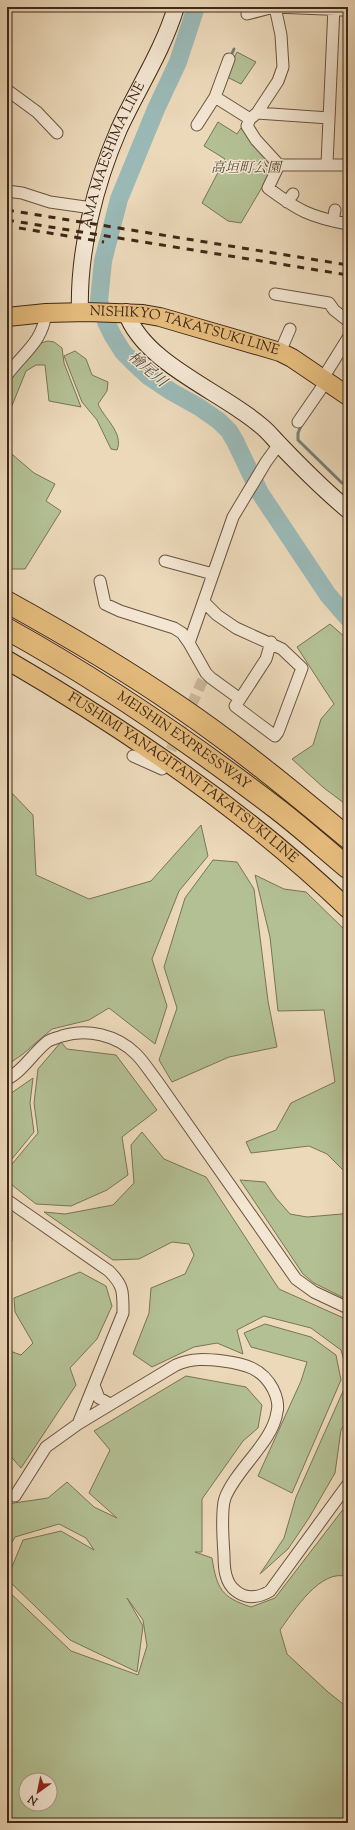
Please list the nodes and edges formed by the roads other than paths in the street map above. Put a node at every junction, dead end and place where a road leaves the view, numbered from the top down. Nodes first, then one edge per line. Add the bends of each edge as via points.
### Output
1 (176, 7) edge
2 (274, 7) edge
3 (334, 8) edge
4 (348, 10) edge
5 (247, 14) dead end
6 (229, 59) dead end
7 (7, 90) edge
8 (215, 97) junction
9 (253, 116) junction
10 (329, 118) junction
11 (197, 125) dead end
12 (57, 133) dead end
13 (279, 164) junction
14 (327, 164) junction
15 (348, 165) edge
16 (7, 191) edge
17 (92, 208) junction
18 (348, 224) edge
19 (275, 294) dead end
20 (83, 312) junction
21 (122, 312) junction
22 (46, 313) junction
23 (7, 317) edge
24 (348, 321) edge
25 (290, 329) dead end
26 (348, 338) edge
27 (280, 352) junction
28 (10, 366) edge
29 (7, 375) edge
30 (325, 379) junction
31 (348, 396) edge
32 (298, 422) dead end
33 (279, 444) junction
34 (348, 510) edge
35 (165, 561) dead end
36 (213, 574) junction
37 (100, 582) dead end
38 (7, 602) edge
39 (204, 602) junction
40 (7, 629) edge
41 (271, 642) junction
42 (189, 643) junction
43 (7, 660) edge
44 (240, 698) junction
45 (178, 706) junction
46 (133, 756) dead end
47 (162, 769) dead end
48 (348, 828) edge
49 (348, 838) edge
50 (348, 868) edge
51 (348, 909) edge
52 (7, 1079) edge
53 (7, 1200) edge
54 (348, 1308) edge
55 (94, 1385) junction
56 (110, 1404) junction
57 (78, 1424) junction
58 (348, 1484) edge
59 (15, 1496) dead end

1 - 17 main road, AMA MAESHIMA LINE via 155,60 120,128
2 - 3 street
2 - 5 street
2 - 9 street via 281,35 283,67 278,81
3 - 4 street
3 - 10 street
6 - 8 street
7 - 12 street via 37,112
8 - 9 street
8 - 11 street
9 - 10 street
9 - 13 street via 247,126 256,140
10 - 14 street
13 - 14 street
13 - 18 street via 268,188 290,198 306,214 334,216
14 - 15 street
16 - 17 street via 50,202
17 - 20 main road, AMA MAESHIMA LINE via 79,296
19 - 24 street via 329,303
20 - 21 main road, NISHIKYO TAKATSUKI LINE
20 - 22 main road, NISHIKYO TAKATSUKI LINE
21 - 27 main road, NISHIKYO TAKATSUKI LINE via 160,317
21 - 33 main road via 137,333 169,363 248,415
22 - 23 main road, NISHIKYO TAKATSUKI LINE
22 - 28 street via 43,329 29,351
25 - 27 street
26 - 30 street
27 - 30 main road, NISHIKYO TAKATSUKI LINE
28 - 29 street
30 - 31 main road, NISHIKYO TAKATSUKI LINE
30 - 32 street
33 - 34 main road
33 - 36 street via 232,517
35 - 36 street
36 - 39 street
37 - 42 street via 105,604 174,628 182,633
38 - 45 highway, MEISHIN EXPRESSWAY via 111,662
39 - 41 street via 236,628
39 - 42 street
40 - 50 highway, MEISHIN EXPRESSWAY via 111,692 203,754 277,809
41 - 44 street via 266,659
41 - 44 street via 302,668 275,736 235,706
42 - 44 street via 206,673
43 - 51 main road, FUSHIMI YANAGITANI TAKATSUKI LINE via 98,716 190,778 284,850
45 - 48 highway via 241,743 309,794
45 - 49 highway, MEISHIN EXPRESSWAY via 304,801
46 - 47 street
52 - 54 street via 16,1075 30,1057 49,1040 73,1033 95,1033 117,1042 135,1054 157,1081 296,1279 314,1292
53 - 55 street via 119,1281 123,1296 123,1313
55 - 56 street via 99,1398
55 - 57 street
56 - 57 street
56 - 58 street via 176,1365 193,1360 241,1363 260,1371 269,1380 276,1395 278,1412 273,1427 232,1484 225,1499 223,1538 226,1578 242,1595 258,1596 270,1591
57 - 59 street via 46,1447

